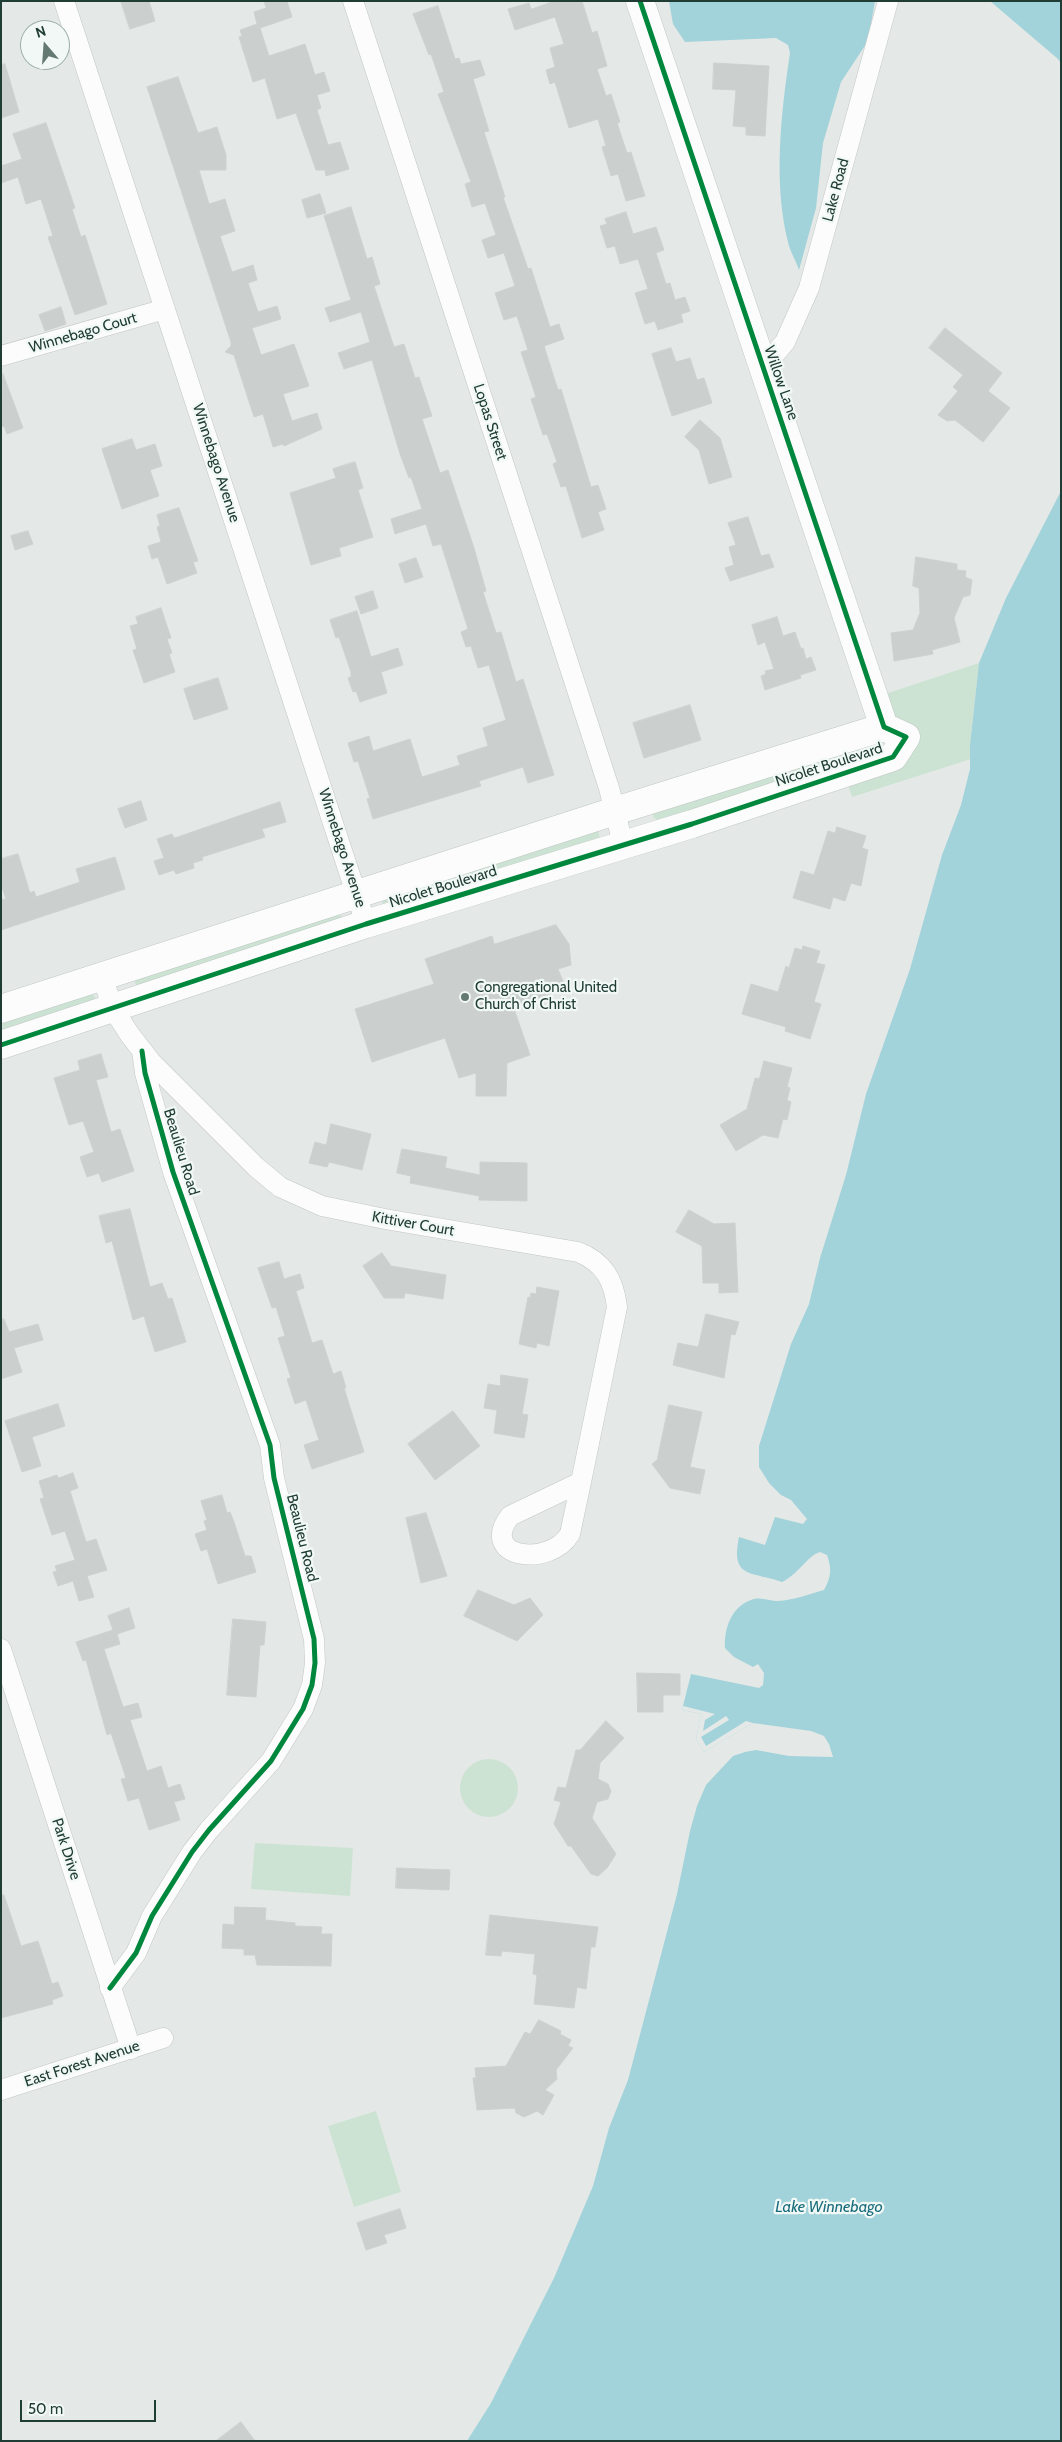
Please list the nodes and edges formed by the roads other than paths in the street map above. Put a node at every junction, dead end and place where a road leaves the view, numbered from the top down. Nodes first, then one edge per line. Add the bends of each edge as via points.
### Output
1 (64, 1) edge
2 (352, 1) edge
3 (640, 1) edge
4 (888, 1) edge
5 (165, 309) junction
6 (1, 356) edge
7 (763, 368) junction
8 (884, 727) junction
9 (615, 811) junction
10 (623, 844) junction
11 (358, 896) junction
12 (366, 924) junction
13 (102, 976) junction
14 (114, 1008) junction
15 (1, 1009) edge
16 (1, 1045) edge
17 (142, 1050) junction
18 (581, 1482) dead end
19 (1, 1649) edge
20 (110, 1988) junction
21 (163, 2038) dead end
22 (131, 2049) junction
23 (1, 2090) edge

1 - 5 street, Winnebago Avenue
2 - 9 street, Lopas Street
3 - 7 street, Willow Lane
4 - 7 street, Lake Road via 809,288 785,342
5 - 6 street, Winnebago Court
5 - 11 street, Winnebago Avenue
7 - 8 street, Willow Lane
8 - 9 street, Nicolet Boulevard
8 - 10 street, Nicolet Boulevard via 906,737 893,757
9 - 10 street, Lopas Street
9 - 11 street, Nicolet Boulevard
10 - 12 street, Nicolet Boulevard
11 - 12 street, Winnebago Avenue
11 - 13 street, Nicolet Boulevard
12 - 14 street, Nicolet Boulevard
13 - 14 street, Kittiver Court
13 - 15 street, Nicolet Boulevard
14 - 16 street, Nicolet Boulevard
14 - 17 street, Kittiver Court
17 - 18 street, Kittiver Court via 256,1167 293,1194 322,1206 385,1219 578,1252 602,1267 614,1286 617,1308
17 - 20 street, Beaulieu Road via 145,1074 173,1172 270,1445 274,1478 314,1640 315,1663 312,1685 299,1717 271,1761 192,1852 152,1916 136,1953
19 - 20 street, Park Drive
20 - 22 street, Park Drive
21 - 22 street, East Forest Avenue
22 - 23 street, East Forest Avenue

